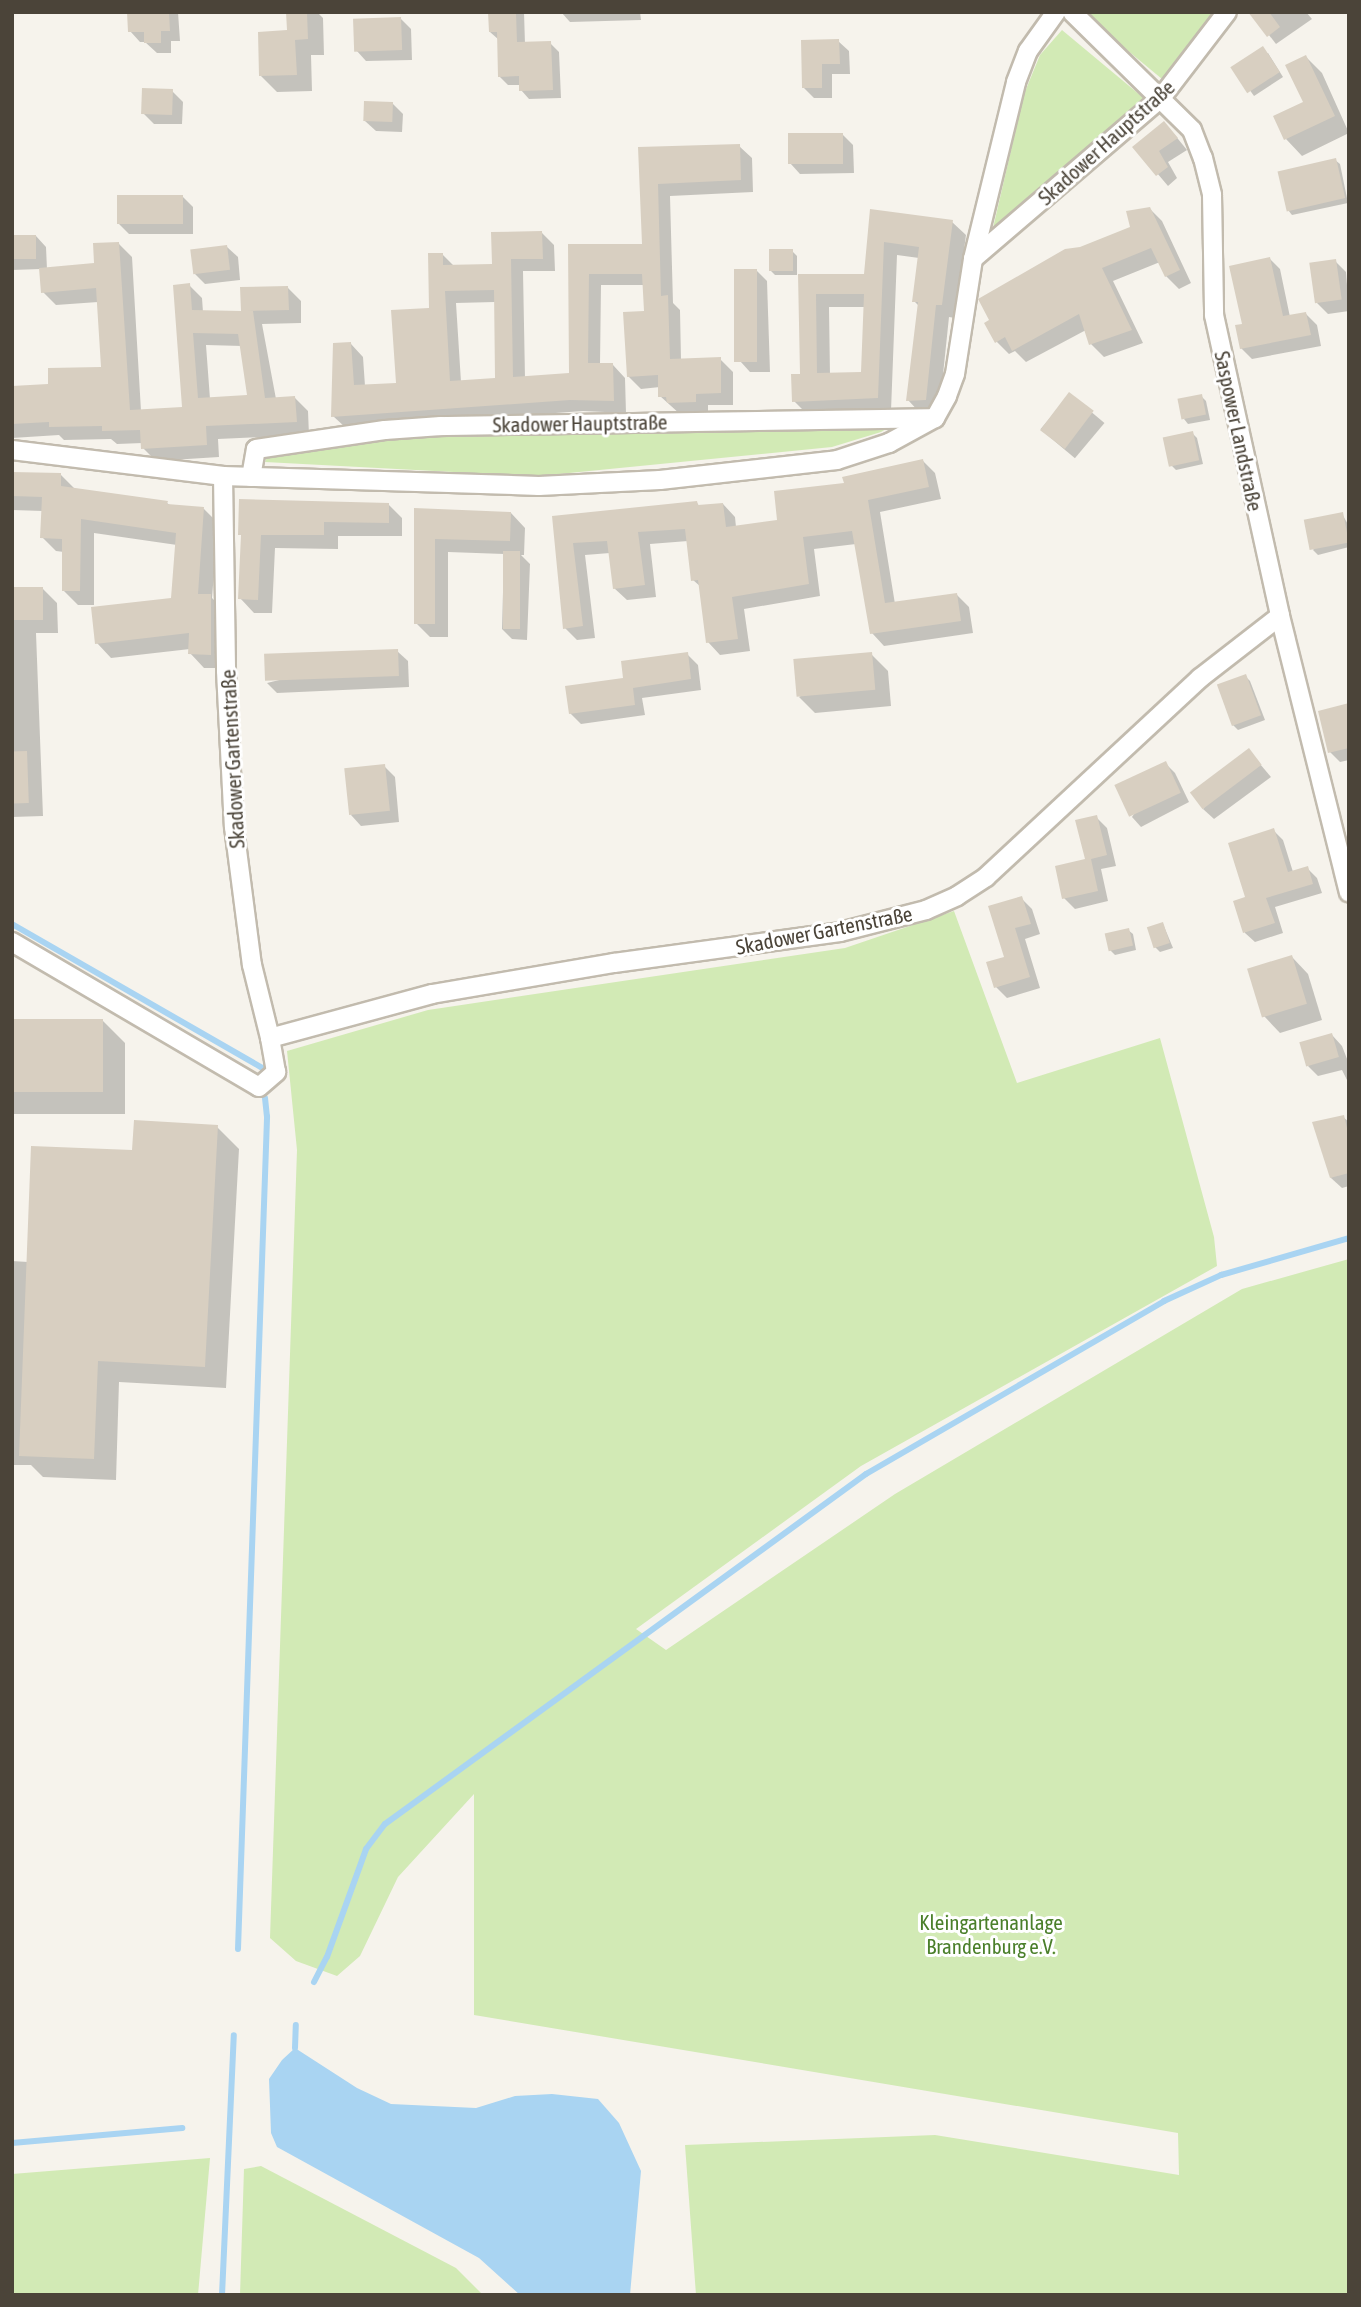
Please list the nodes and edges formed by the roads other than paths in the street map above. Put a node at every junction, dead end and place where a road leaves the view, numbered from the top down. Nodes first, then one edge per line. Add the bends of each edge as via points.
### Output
1 (1056, 12) edge
2 (1072, 12) edge
3 (1227, 12) edge
4 (1161, 97) junction
5 (973, 259) junction
6 (935, 418) junction
7 (12, 450) edge
8 (223, 476) junction
9 (251, 477) junction
10 (1280, 616) junction
11 (1349, 893) edge
12 (12, 942) edge
13 (270, 1038) junction

1 - 5 street via 1028,51 1016,82
2 - 4 street, Saspower Landstraße
3 - 4 street, Skadower Hauptstraße
4 - 5 street, Skadower Hauptstraße
4 - 10 street, Saspower Landstraße via 1192,130 1212,195 1214,315
5 - 6 street via 955,373
6 - 9 street via 890,443 838,460 660,480 539,486
6 - 9 street, Skadower Hauptstraße via 385,430 256,449
7 - 8 street
8 - 9 street
8 - 13 street, Skadower Gartenstraße via 234,827 252,965
10 - 11 street, Saspower Landstraße
10 - 13 street, Skadower Gartenstraße via 1200,678 986,877 926,911 840,932 432,994
12 - 13 street, Skadower Gartenstraße via 259,1087 276,1072

